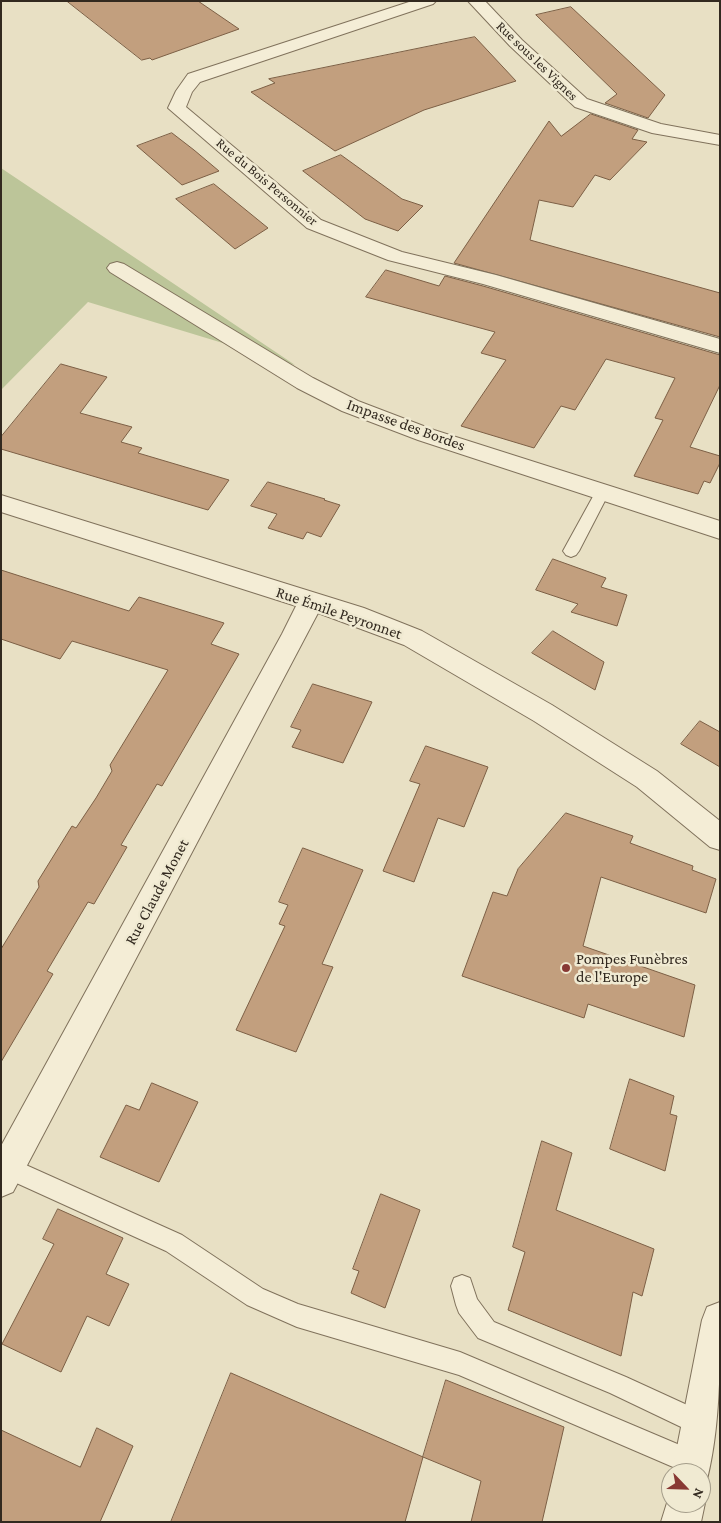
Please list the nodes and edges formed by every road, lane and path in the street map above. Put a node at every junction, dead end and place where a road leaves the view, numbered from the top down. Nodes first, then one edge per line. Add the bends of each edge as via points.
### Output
1 (428, 1) edge
2 (476, 1) edge
3 (720, 140) edge
4 (117, 268) dead end
5 (720, 346) edge
6 (603, 491) junction
7 (1, 503) edge
8 (720, 530) edge
9 (571, 551) dead end
10 (310, 602) junction
11 (720, 838) edge
12 (5, 1174) edge
13 (462, 1286) dead end
14 (720, 1320) edge
15 (700, 1424) junction
16 (681, 1463) edge
17 (693, 1463) edge

1 - 5 street, Rue du Bois Personnier via 194,78 177,108 314,224 395,256 488,279
2 - 3 street, Rue sous les Vignes via 581,103 658,129
4 - 6 street, Impasse des Bordes via 305,383 350,406 426,436
6 - 8 street, Impasse des Bordes
6 - 9 lane
7 - 10 street, Rue Émile Peyronnet
10 - 11 street, Rue Émile Peyronnet via 355,615 413,638 453,660 647,779
10 - 12 street, Rue Claude Monet
12 - 16 lane via 174,1243 255,1297 289,1311 460,1364
13 - 15 lane via 467,1306 486,1330 618,1385
14 - 15 street
15 - 17 street

